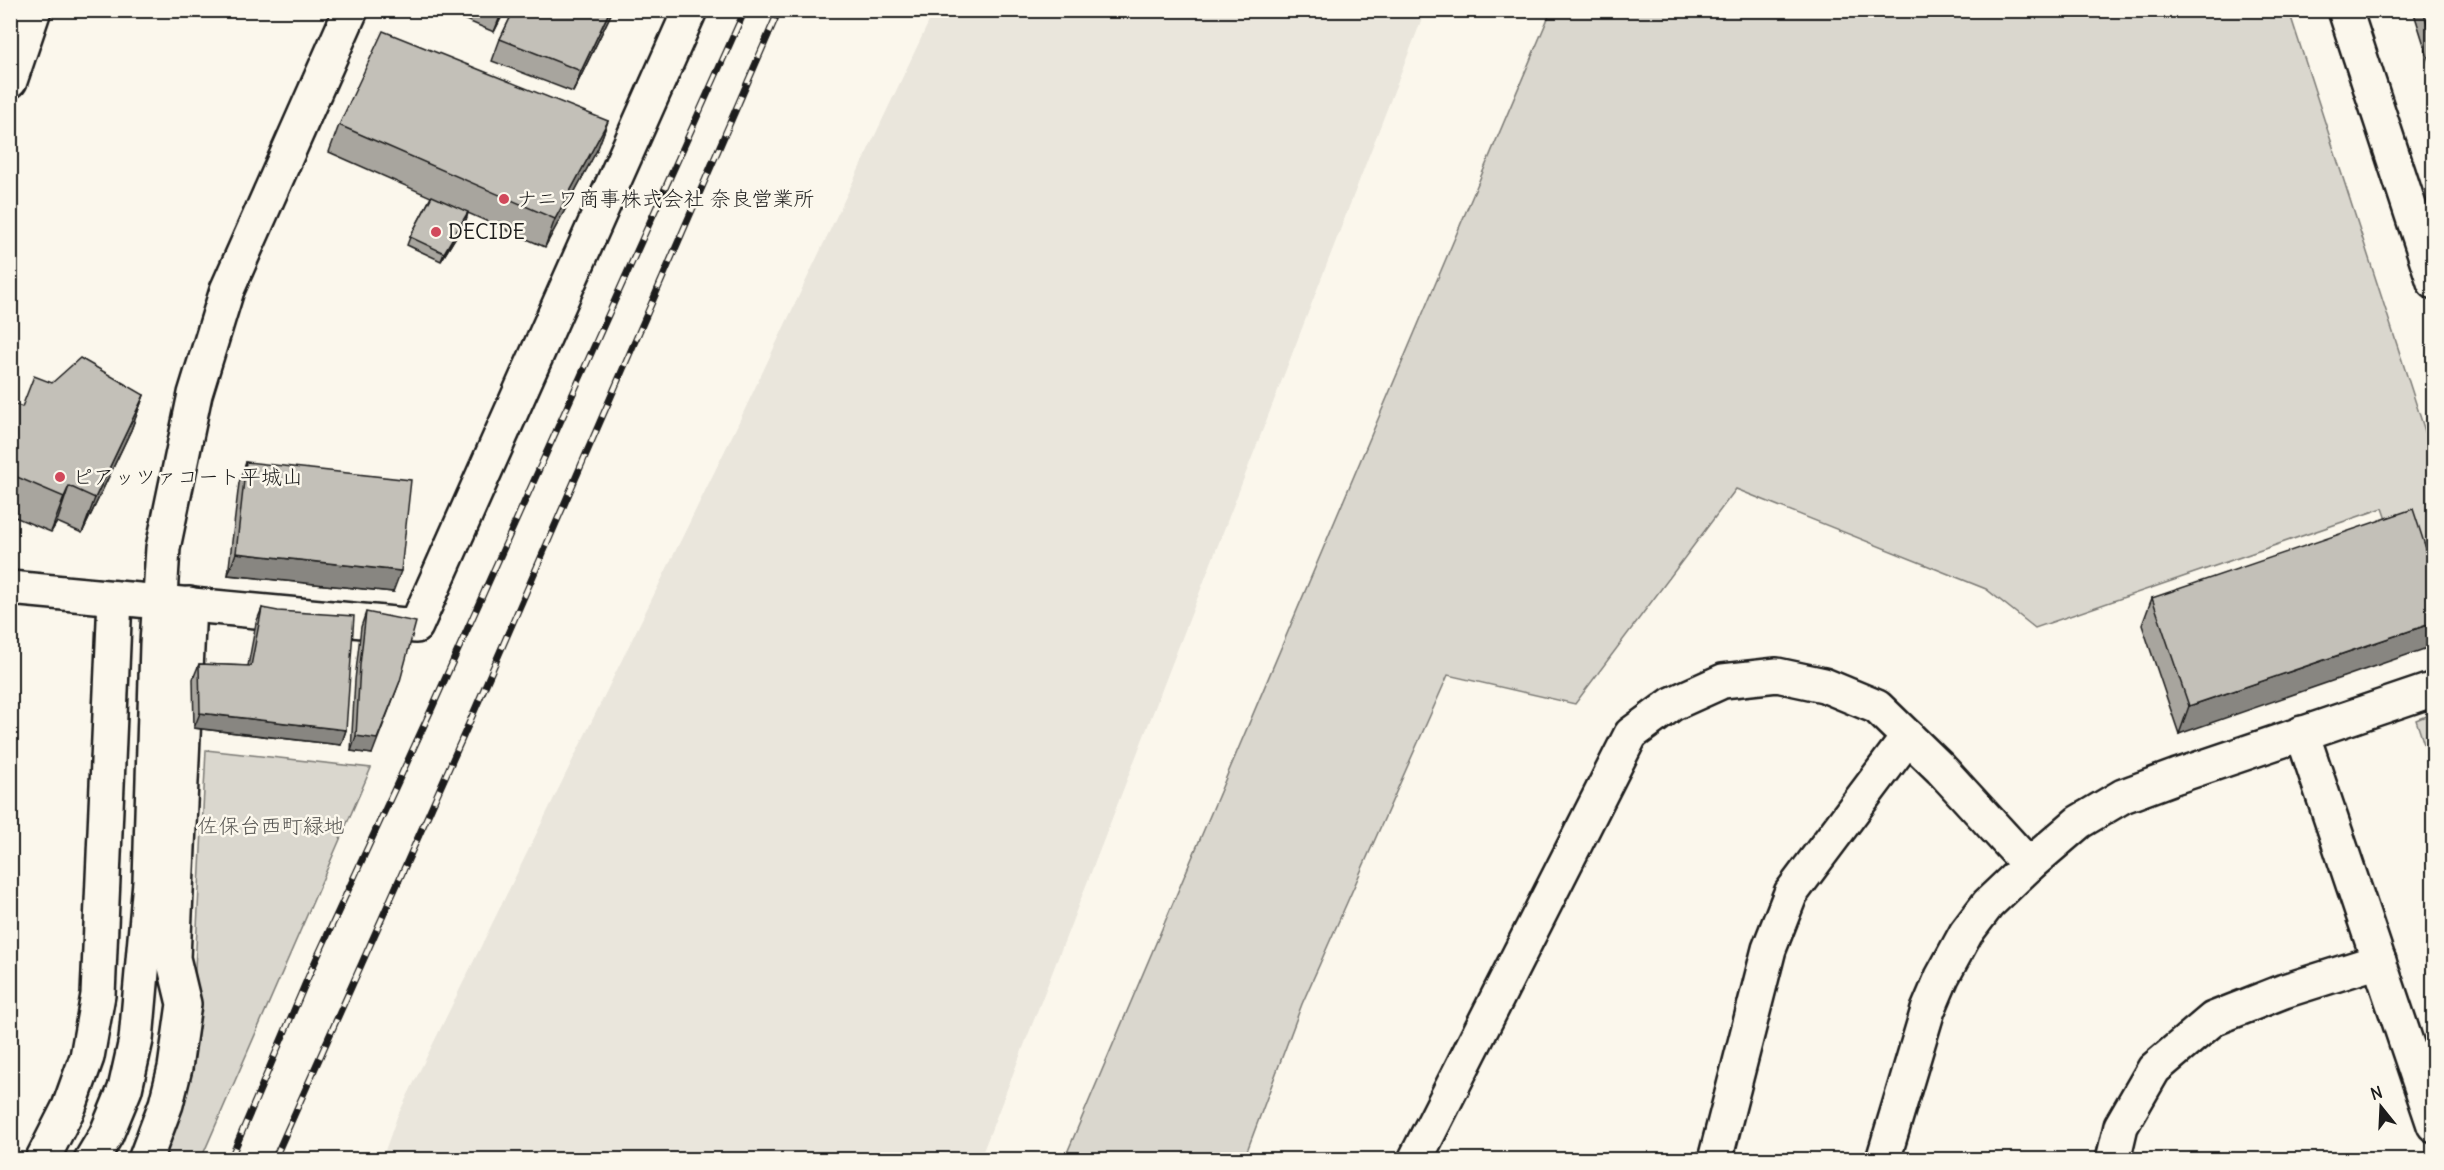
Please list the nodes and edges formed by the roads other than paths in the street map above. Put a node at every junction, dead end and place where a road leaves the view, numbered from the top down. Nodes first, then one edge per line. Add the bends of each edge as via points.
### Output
1 (34, 10) edge
2 (351, 10) edge
3 (690, 10) edge
4 (2345, 10) edge
5 (10, 81) edge
6 (2433, 282) edge
7 (10, 588) edge
8 (115, 598) junction
9 (175, 603) junction
10 (2433, 689) edge
11 (2302, 733) junction
12 (1908, 737) junction
13 (2029, 865) junction
14 (2379, 961) junction
15 (2433, 1125) edge
16 (42, 1160) edge
17 (91, 1160) edge
18 (145, 1160) edge
19 (1415, 1160) edge
20 (1715, 1160) edge
21 (1883, 1160) edge
22 (2113, 1160) edge

1 - 5 street
2 - 9 street via 227,290 195,394 163,548
3 - 9 street via 416,626
4 - 6 street
7 - 8 street
8 - 9 street
8 - 16 street via 98,995 87,1057 69,1107
9 - 17 street via 157,644 150,882 136,1040 125,1089
9 - 18 street via 173,958 184,1004 175,1068
10 - 11 street
11 - 13 street via 2123,796 2079,822
11 - 14 street
12 - 13 street
12 - 19 street via 1877,707 1824,685 1777,675 1723,681 1672,704 1632,734
12 - 20 street via 1791,893 1769,949
13 - 21 street via 1982,911 1942,977
14 - 15 street
14 - 22 street via 2284,991 2213,1019 2154,1069 2121,1126

